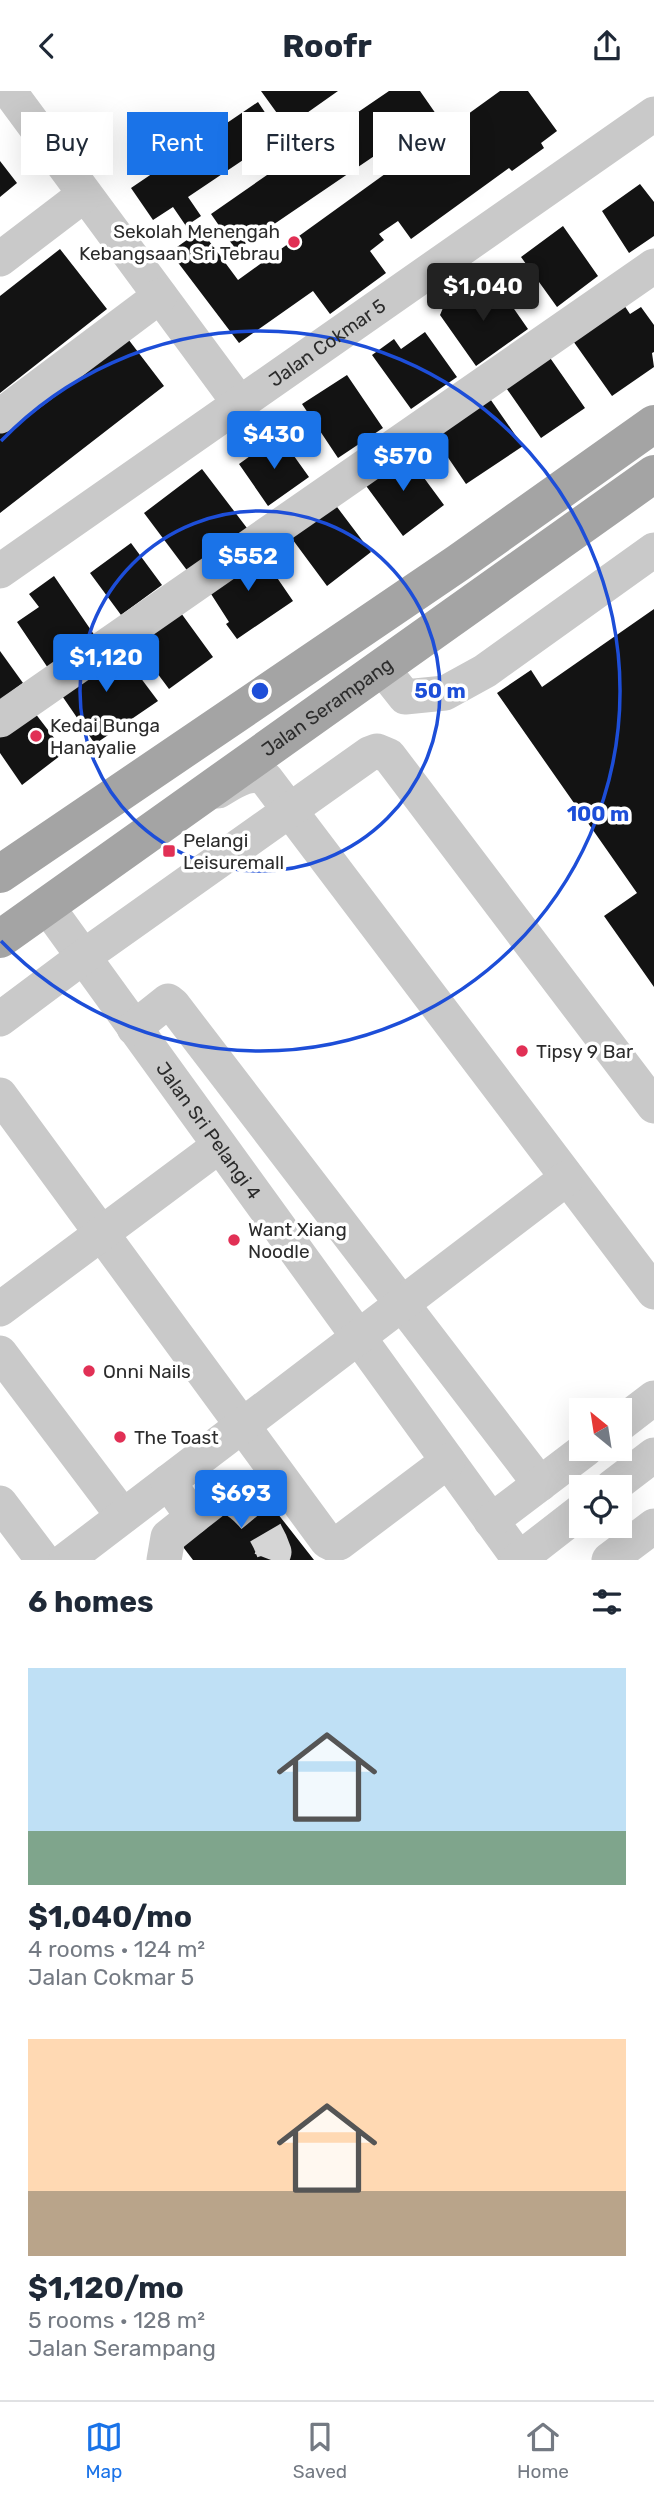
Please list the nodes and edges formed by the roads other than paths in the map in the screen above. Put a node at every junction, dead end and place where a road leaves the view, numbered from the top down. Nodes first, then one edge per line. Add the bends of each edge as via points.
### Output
1 (636, 91) edge
2 (7, 94) edge
3 (654, 114) edge
4 (85, 195) junction
5 (0, 259) edge
6 (654, 266) edge
7 (160, 296) junction
8 (240, 404) junction
9 (0, 416) edge
10 (654, 424) edge
11 (654, 474) edge
12 (654, 549) edge
13 (0, 571) edge
14 (382, 668) junction
15 (0, 720) edge
16 (290, 810) junction
17 (180, 811) junction
18 (0, 874) edge
19 (47, 905) junction
20 (0, 939) edge
21 (83, 957) junction
22 (0, 1019) edge
23 (134, 1028) junction
24 (0, 1095) edge
25 (654, 1106) edge
26 (219, 1146) junction
27 (568, 1178) junction
28 (103, 1233) junction
29 (654, 1292) edge
30 (401, 1303) junction
31 (0, 1309) edge
32 (357, 1337) junction
33 (0, 1353) edge
34 (654, 1398) edge
35 (632, 1415) edge
36 (243, 1425) junction
37 (654, 1455) edge
38 (448, 1461) junction
39 (570, 1461) edge
40 (628, 1475) edge
41 (168, 1482) junction
42 (540, 1484) junction
43 (228, 1496) dead end
44 (0, 1503) edge
45 (123, 1516) junction
46 (193, 1517) junction
47 (569, 1520) edge
48 (491, 1521) junction
49 (654, 1526) edge
50 (43, 1560) edge
51 (66, 1560) edge
52 (164, 1560) edge
53 (518, 1560) edge
54 (610, 1560) edge

1 - 3 street
2 - 4 street
3 - 8 street, Jalan Cokmar 5
4 - 5 street
4 - 7 street
6 - 15 street
7 - 8 street
7 - 9 street
8 - 13 street, Jalan Cokmar 5
10 - 18 main road
11 - 14 main road, Jalan Serampang
12 - 14 street via 485,671 444,693 405,697
14 - 17 main road, Jalan Serampang
16 - 17 street via 260,775 247,776
16 - 21 street
16 - 25 street via 369,754 377,751 389,756
16 - 27 street
17 - 19 main road, Jalan Serampang
19 - 20 main road, Jalan Serampang
19 - 21 street, Jalan Sri Pelangi 4
21 - 22 street
21 - 23 street, Jalan Sri Pelangi 4
23 - 26 street, Jalan Sri Pelangi 4
23 - 30 street via 168,1000 173,1005
24 - 28 street
26 - 28 street
26 - 32 street, Jalan Sri Pelangi 4
27 - 29 street
27 - 30 street
28 - 31 street
28 - 36 street
30 - 32 street
30 - 42 street
32 - 36 street
32 - 38 street, Jalan Sri Pelangi 4
33 - 45 street
34 - 35 street
36 - 38 street via 333,1544
36 - 41 street
37 - 40 street
38 - 48 street, Jalan Sri Pelangi 4
39 - 42 street
41 - 45 street
41 - 46 street
42 - 48 street
43 - 46 street via 220,1496
44 - 50 street
45 - 51 street
46 - 52 street via 168,1537
47 - 53 street
48 - 53 street, Jalan Sri Pelangi 4
49 - 54 street

